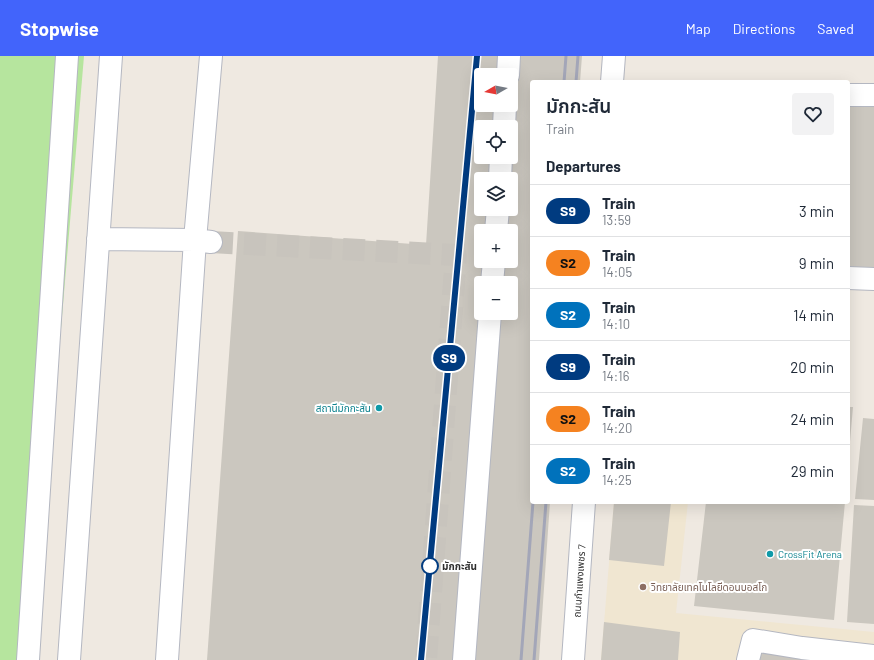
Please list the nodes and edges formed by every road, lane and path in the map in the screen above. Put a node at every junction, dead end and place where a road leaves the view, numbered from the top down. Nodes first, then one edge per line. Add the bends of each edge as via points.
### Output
1 (67, 56) edge
2 (111, 56) edge
3 (211, 56) edge
4 (509, 56) edge
5 (614, 56) edge
6 (508, 68) edge
7 (612, 80) edge
8 (874, 94) edge
9 (850, 95) edge
10 (98, 239) junction
11 (203, 241) junction
12 (850, 278) edge
13 (874, 279) edge
14 (489, 320) edge
15 (584, 504) edge
16 (874, 656) edge
17 (28, 660) edge
18 (69, 660) edge
19 (166, 660) edge
20 (464, 660) edge
21 (573, 660) edge
22 (748, 660) edge

1 - 17 street
2 - 10 street
3 - 11 street
4 - 6 street
5 - 7 street
8 - 9 street
10 - 11 street
10 - 18 street
11 - 19 street
12 - 13 street
14 - 20 street
15 - 21 street, ถนนกำแพงเพชร 7
16 - 22 street via 753,640

